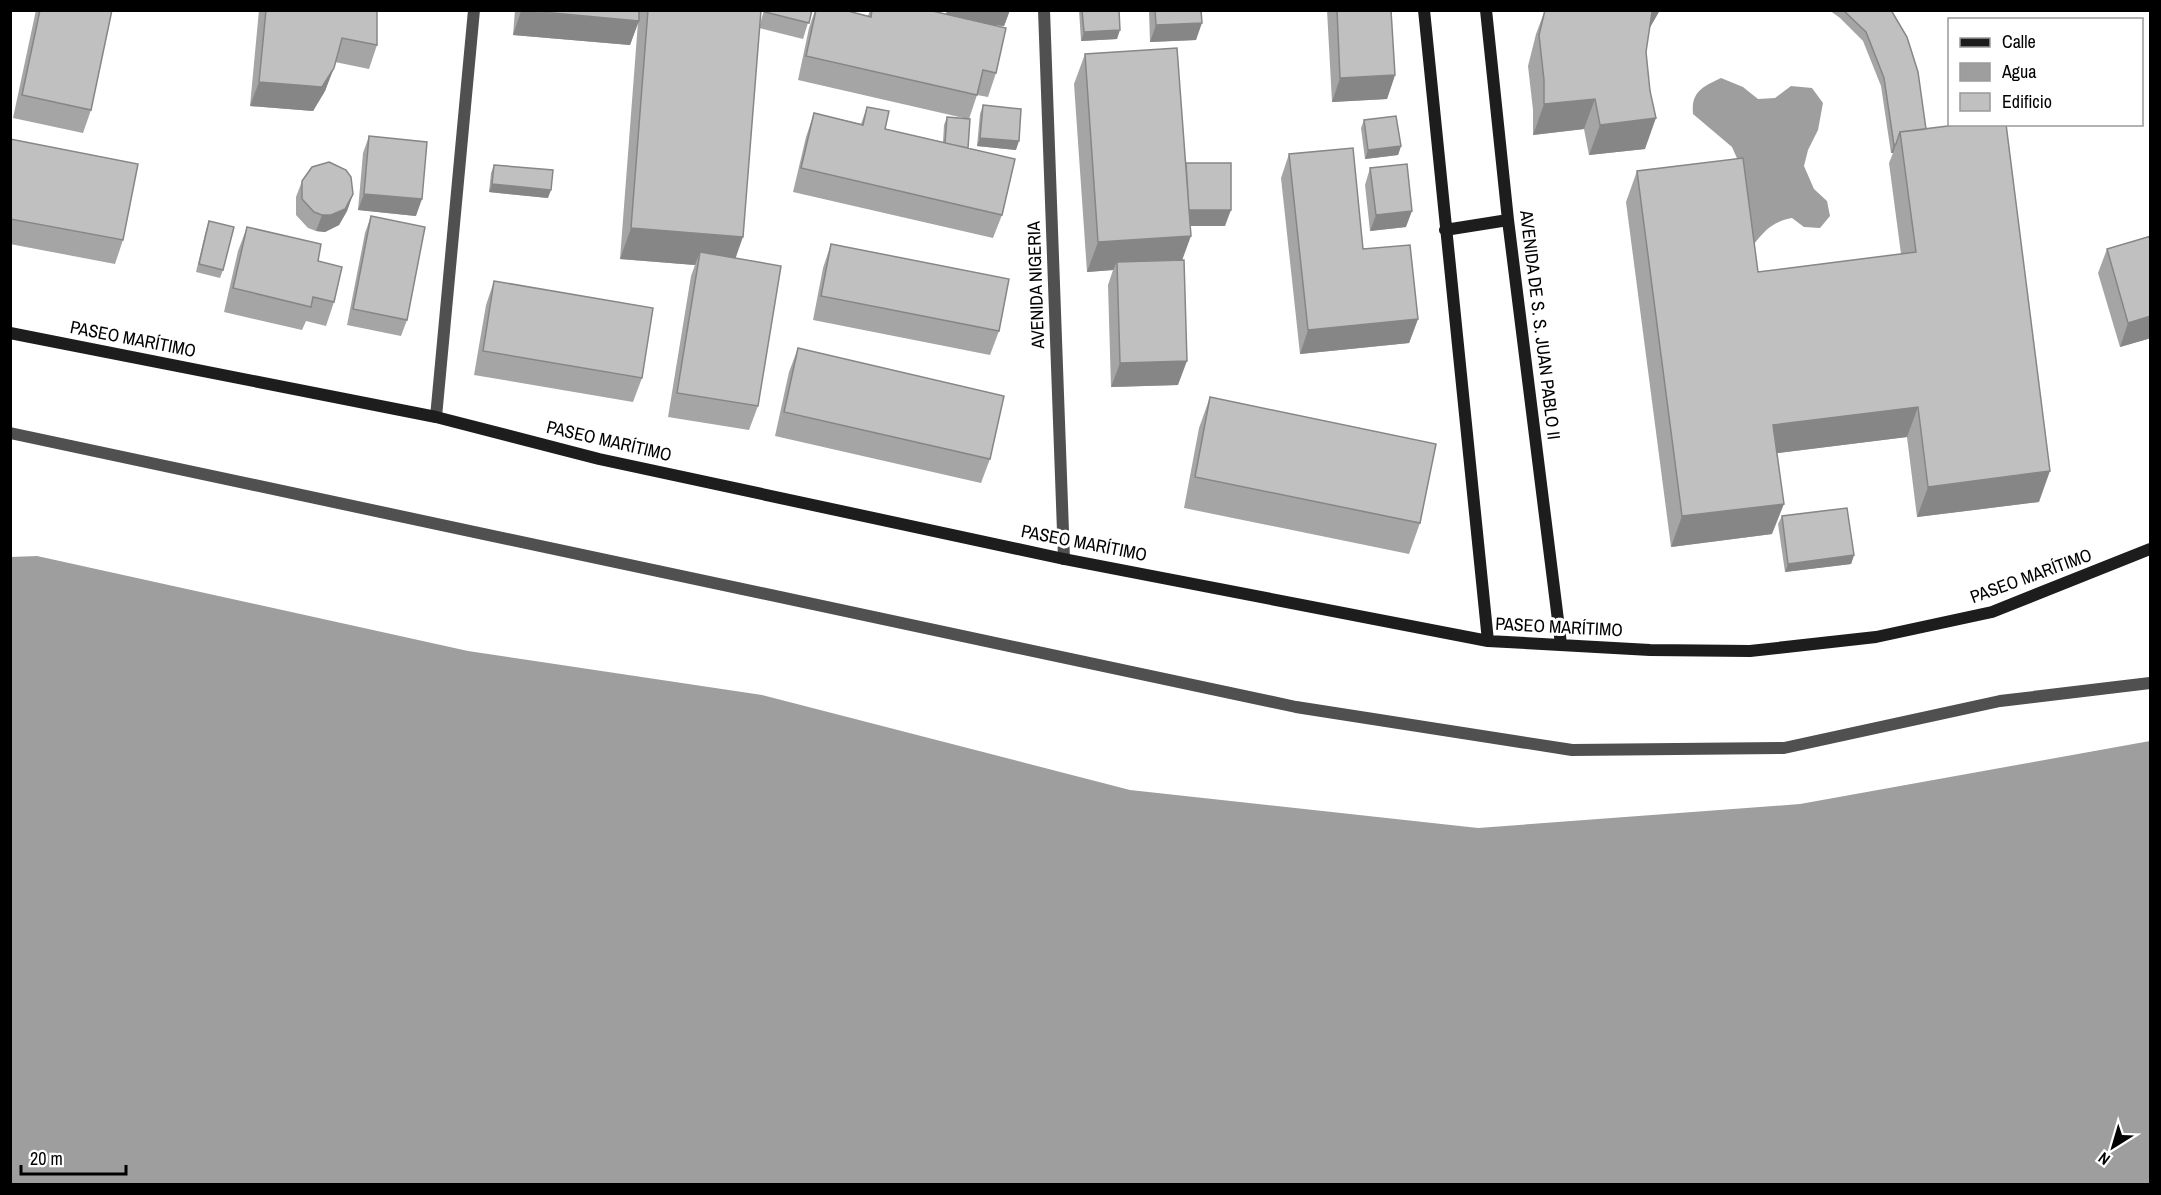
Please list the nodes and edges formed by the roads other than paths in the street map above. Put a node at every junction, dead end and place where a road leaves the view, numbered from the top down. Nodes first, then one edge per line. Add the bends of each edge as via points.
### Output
1 (474, 10) edge
2 (1044, 10) edge
3 (1424, 10) edge
4 (1486, 10) edge
5 (1508, 220) junction
6 (1445, 230) junction
7 (10, 333) edge
8 (436, 417) junction
9 (10, 433) edge
10 (2151, 549) edge
11 (1064, 559) junction
12 (1488, 641) junction
13 (1561, 644) junction
14 (2151, 683) edge

1 - 8 street
2 - 11 street, AVENIDA NIGERIA
3 - 6 street
4 - 5 street, AVENIDA DE S. S. JUAN PABLO II
5 - 6 street
5 - 13 street, AVENIDA DE S. S. JUAN PABLO II
6 - 12 street
7 - 8 street, PASEO MARÍTIMO
8 - 11 street, PASEO MARÍTIMO via 599,459
9 - 14 street via 1296,707 1572,750 1784,748 2000,701
10 - 13 street, PASEO MARÍTIMO via 1992,612 1876,637 1750,651
11 - 12 street, PASEO MARÍTIMO
12 - 13 street, PASEO MARÍTIMO

